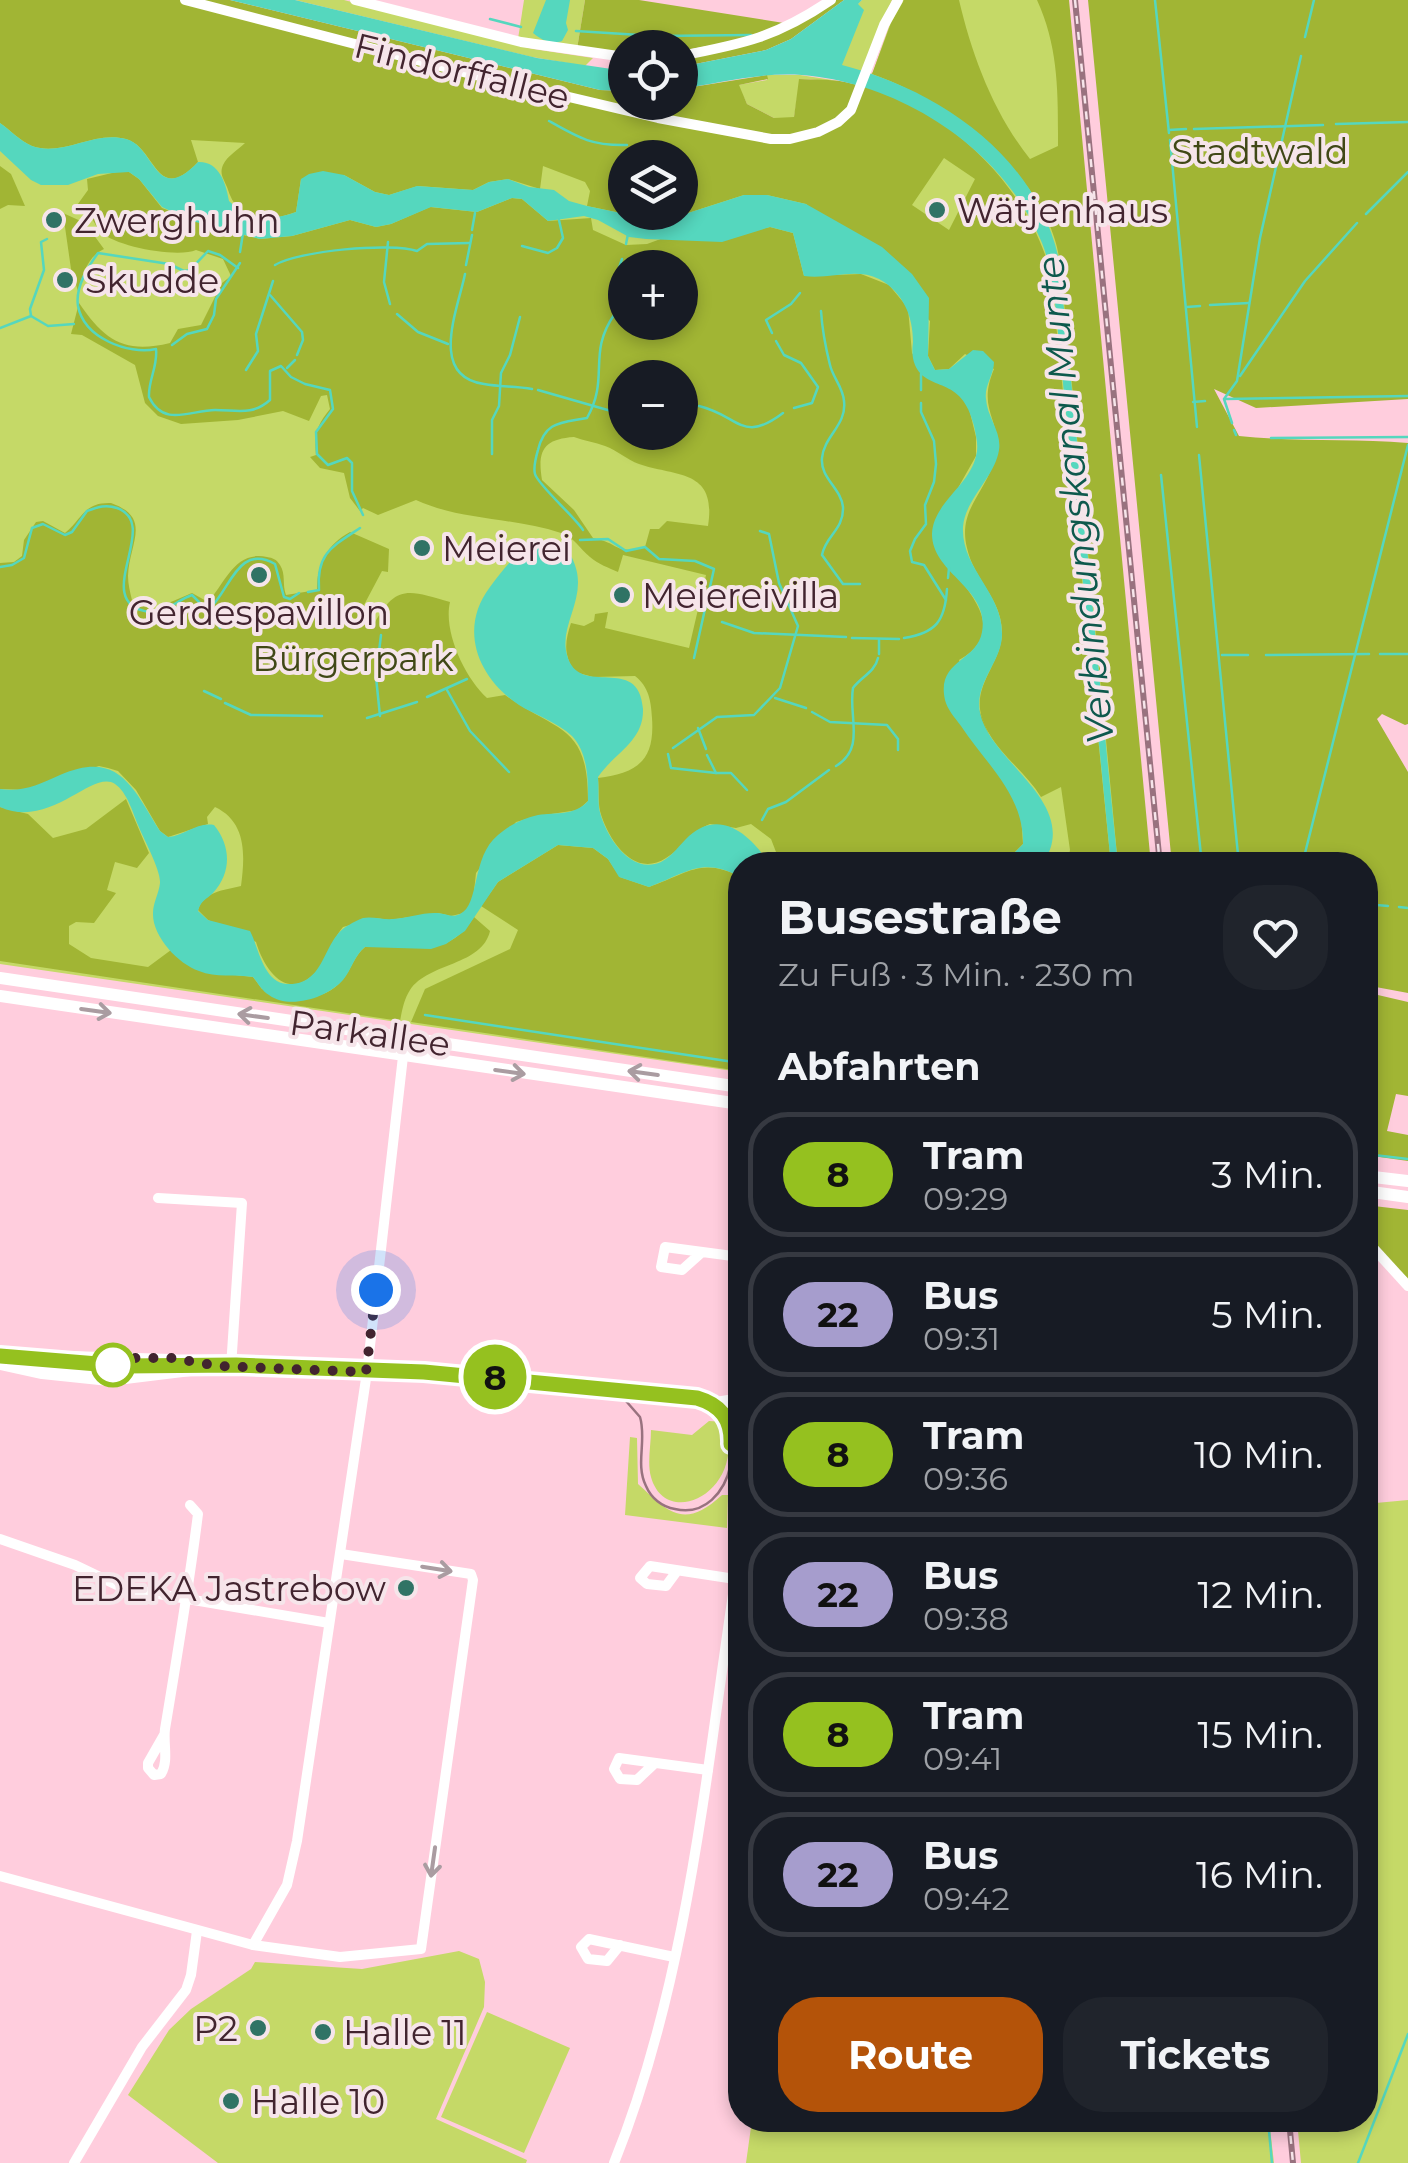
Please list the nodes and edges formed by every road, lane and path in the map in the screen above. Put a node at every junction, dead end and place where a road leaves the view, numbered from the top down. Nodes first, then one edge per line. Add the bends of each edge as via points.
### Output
1 (186, 0) edge
2 (355, 0) edge
3 (831, 0) edge
4 (898, 0) edge
5 (698, 53) edge
6 (608, 55) edge
7 (0, 978) edge
8 (0, 996) edge
9 (405, 1039) junction
10 (402, 1056) junction
11 (728, 1085) edge
12 (728, 1102) edge
13 (1378, 1178) edge
14 (1408, 1181) edge
15 (1378, 1193) edge
16 (1408, 1196) edge
17 (158, 1198) dead end
18 (257, 1203) dead end
19 (242, 1204) junction
20 (701, 1253) dead end
21 (1378, 1254) edge
22 (728, 1256) edge
23 (1408, 1286) edge
24 (0, 1354) edge
25 (0, 1364) edge
26 (218, 1366) junction
27 (231, 1366) junction
28 (366, 1372) junction
29 (728, 1400) edge
30 (716, 1402) junction
31 (728, 1406) edge
32 (190, 1505) dead end
33 (0, 1539) edge
34 (341, 1554) junction
35 (678, 1570) dead end
36 (728, 1577) edge
37 (187, 1602) junction
38 (329, 1623) junction
39 (728, 1628) edge
40 (164, 1735) dead end
41 (655, 1763) dead end
42 (708, 1770) junction
43 (0, 1876) edge
44 (197, 1932) junction
45 (253, 1945) junction
46 (620, 1945) dead end
47 (674, 1957) junction
48 (74, 2163) edge
49 (614, 2163) edge

1 - 4 street, Findorffallee via 468,73 771,140 806,136 851,110
2 - 6 street via 521,42
3 - 5 street via 780,32
9 -> 7 main road, Parkallee
8 -> 10 main road, Parkallee
9 - 10 street
11 -> 9 main road, Parkallee
10 -> 12 main road, Parkallee
10 - 28 street
13 - 14 main road
15 - 16 main road
17 - 19 street
18 - 19 street
19 - 27 street
20 - 22 street
21 - 23 street
24 - 26 street via 171,1358
25 - 26 street via 109,1381
26 - 27 street
27 - 28 street
28 - 30 street
28 - 34 street
29 - 30 street
30 - 31 street
32 - 37 street via 198,1514
33 - 37 street via 123,1588
34 - 38 street
34 -> 45 street via 470,1574 474,1580 421,1949 340,1956
35 - 36 street
37 - 38 street
37 - 40 street
38 - 45 street via 292,1866 275,1912
39 - 42 street
41 - 42 street
42 - 47 street
43 - 44 street
44 - 45 street
44 - 48 street via 186,1990 142,2047
46 - 47 street
47 - 49 street

